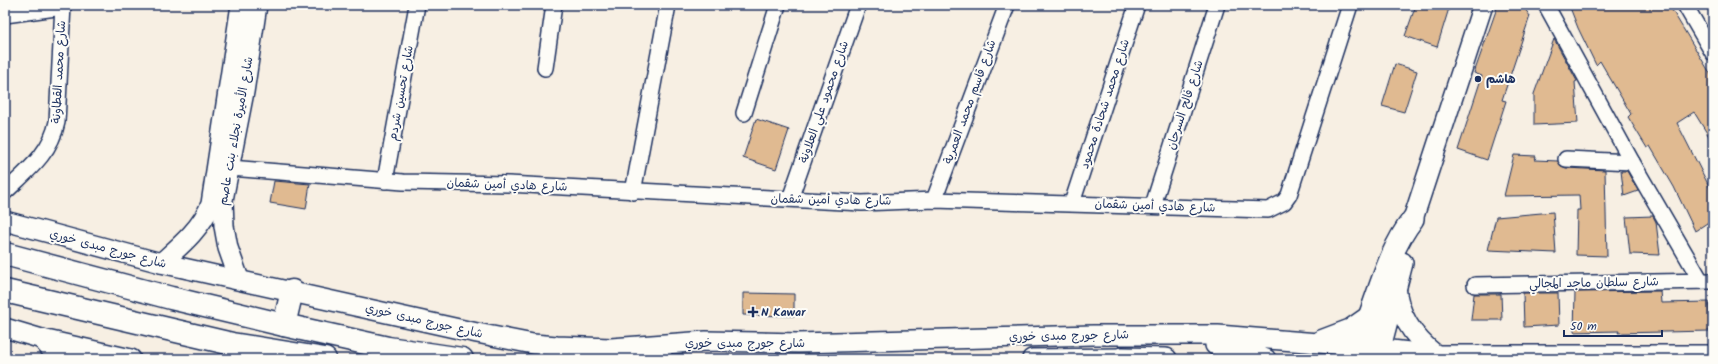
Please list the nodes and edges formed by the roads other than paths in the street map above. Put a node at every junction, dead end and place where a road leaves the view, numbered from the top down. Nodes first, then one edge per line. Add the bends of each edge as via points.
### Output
1 (241, 5) edge
2 (257, 5) edge
3 (417, 5) edge
4 (554, 5) edge
5 (668, 5) edge
6 (778, 5) edge
7 (858, 5) edge
8 (1007, 5) edge
9 (1138, 5) edge
10 (1217, 5) edge
11 (1350, 5) edge
12 (1483, 5) edge
13 (1546, 5) edge
14 (1685, 5) edge
15 (63, 6) edge
16 (5, 15) edge
17 (1713, 53) edge
18 (545, 68) dead end
19 (744, 113) dead end
20 (1566, 159) dead end
21 (1632, 162) junction
22 (224, 168) junction
23 (385, 181) junction
24 (5, 192) edge
25 (633, 192) junction
26 (790, 199) junction
27 (934, 200) junction
28 (1072, 203) junction
29 (1154, 205) junction
30 (1413, 219) junction
31 (5, 221) edge
32 (5, 254) edge
33 (161, 263) junction
34 (239, 279) junction
35 (1707, 281) edge
36 (1475, 284) dead end
37 (1396, 286) junction
38 (5, 291) edge
39 (292, 291) junction
40 (1370, 315) junction
41 (284, 325) junction
42 (5, 328) edge
43 (1093, 335) junction
44 (42, 339) junction
45 (1309, 342) junction
46 (611, 348) junction
47 (1354, 352) edge
48 (1378, 354) edge
49 (1436, 355) junction
50 (1713, 355) edge
51 (1122, 358) edge
52 (1457, 358) edge
53 (59, 359) edge
54 (131, 359) edge
55 (326, 359) edge
56 (462, 359) edge
57 (663, 359) edge
58 (1032, 359) edge
59 (1166, 359) edge
60 (1266, 359) edge

1 - 22 street, شارع الأميرة نجلاء بنت عاصم
2 - 22 street, شارع الأميرة نجلاء بنت عاصم via 244,92
3 - 23 street, شارع تحسين شردم
4 - 18 street
5 - 25 street
6 - 19 street
7 - 26 street, شارع محمود علي العلاونة
8 - 27 street, شارع قاسم محمد العمرية
9 - 28 street, شارع محمد شحادة محمود
10 - 29 street, شارع فالح السرحان
11 - 29 street, شارع هادي أمين شقمان via 1289,195 1284,202 1277,207 1260,210
12 - 30 street
13 - 21 street
14 - 17 street
15 - 16 street
15 - 24 street, شارع محمد القطاونة via 55,133 43,155
20 - 21 street
21 - 35 street
22 - 23 street, شارع هادي أمين شقمان
22 - 33 street, شارع الأميرة نجلاء بنت عاصم via 202,221 182,245
22 - 34 street, شارع الأميرة نجلاء بنت عاصم via 223,212 228,248
23 - 25 street, شارع هادي أمين شقمان via 508,184
25 - 26 street, شارع هادي أمين شقمان
26 - 27 street, شارع هادي أمين شقمان via 862,203
27 - 28 street, شارع هادي أمين شقمان
28 - 29 street, شارع هادي أمين شقمان
30 - 37 main road
30 - 40 main road via 1396,246
31 - 33 street, شارع جورج مبدى خوري
32 - 41 main road
33 - 34 street, شارع جورج مبدى خوري
34 - 39 street, شارع جورج مبدى خوري
35 - 36 street, شارع سلطان ماجد المجالي
37 - 48 main road
37 - 49 street via 1397,299 1408,325 1420,341
38 - 55 main road via 232,344
39 - 41 main road
39 - 46 street, شارع جورج مبدى خوري via 533,344
40 - 45 street via 1340,334
40 - 47 main road
41 - 56 main road via 388,348
42 - 44 street
43 - 45 street, شارع جورج مبدى خوري via 1218,335
43 - 46 street, شارع جورج مبدى خوري via 798,343 706,341
43 - 60 street via 1213,344
44 - 53 street
44 - 54 street
45 - 47 street, شارع جورج مبدى خوري
46 - 57 street
47 - 48 street, شارع جورج مبدى خوري
48 - 49 street, شارع جورج مبدى خوري
49 - 52 street, شارع جورج مبدى خوري
50 - 52 street, شارع جورج مبدى خوري
51 - 58 street
51 - 59 main road

